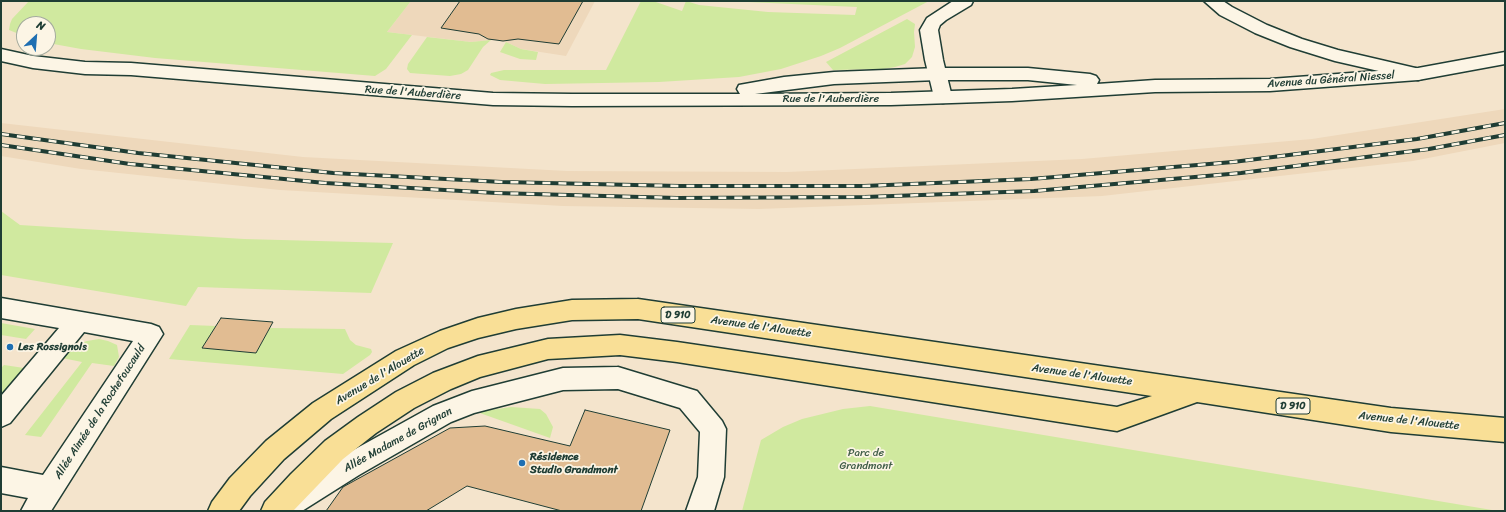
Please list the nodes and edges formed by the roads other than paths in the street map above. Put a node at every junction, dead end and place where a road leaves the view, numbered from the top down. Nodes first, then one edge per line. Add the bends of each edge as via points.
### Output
1 (965, 1) edge
2 (1212, 1) edge
3 (1, 40) edge
4 (16, 44) edge
5 (56, 52) edge
6 (1, 55) edge
7 (1505, 58) edge
8 (131, 68) junction
9 (938, 74) junction
10 (1418, 74) junction
11 (1155, 86) junction
12 (944, 97) junction
13 (695, 98) junction
14 (1, 308) edge
15 (78, 322) junction
16 (1195, 391) junction
17 (1, 415) edge
18 (1505, 430) edge
19 (1, 480) edge
20 (49, 489) junction
21 (35, 511) edge
22 (222, 511) edge
23 (276, 511) edge
24 (700, 511) edge

1 - 9 street via 940,16 929,30
2 - 10 street via 1260,29 1296,43 1335,55
3 - 4 street
5 - 8 street, Rue de l'Auberdière
6 - 8 street, Rue de l'Auberdière via 33,62 85,68
7 - 10 street, Avenue du Général Niessel
8 - 13 street, Rue de l'Auberdière via 493,99
9 - 11 street, Avenue du Général Niessel via 1028,74
9 - 12 street
9 - 13 street, Rue de l'Auberdière via 834,78 784,83
10 - 11 street, Avenue du Général Niessel via 1270,85
11 - 12 street, Avenue du Général Niessel
12 - 13 street, Rue de l'Auberdière via 750,100
14 - 15 street, Allée Aimée de la Rochefoucauld
15 - 17 street
15 - 20 street, Allée Aimée de la Rochefoucauld via 151,334
16 - 18 main road, Avenue de l'Alouette / D 910 via 1391,420
16 - 22 main road, Avenue de l'Alouette / D 910 via 638,309 572,310 478,328 440,341 405,358 322,411 275,450 240,487
16 - 23 main road, Avenue de l'Alouette / D 910 via 1117,419 677,352 620,345 548,349 478,367 404,400 334,450
19 - 20 street
20 - 21 street, Allée Aimée de la Rochefoucauld
23 - 24 street, Allée Madame de Grignan via 442,414 472,402 563,379 618,378 688,399 713,429 711,476

